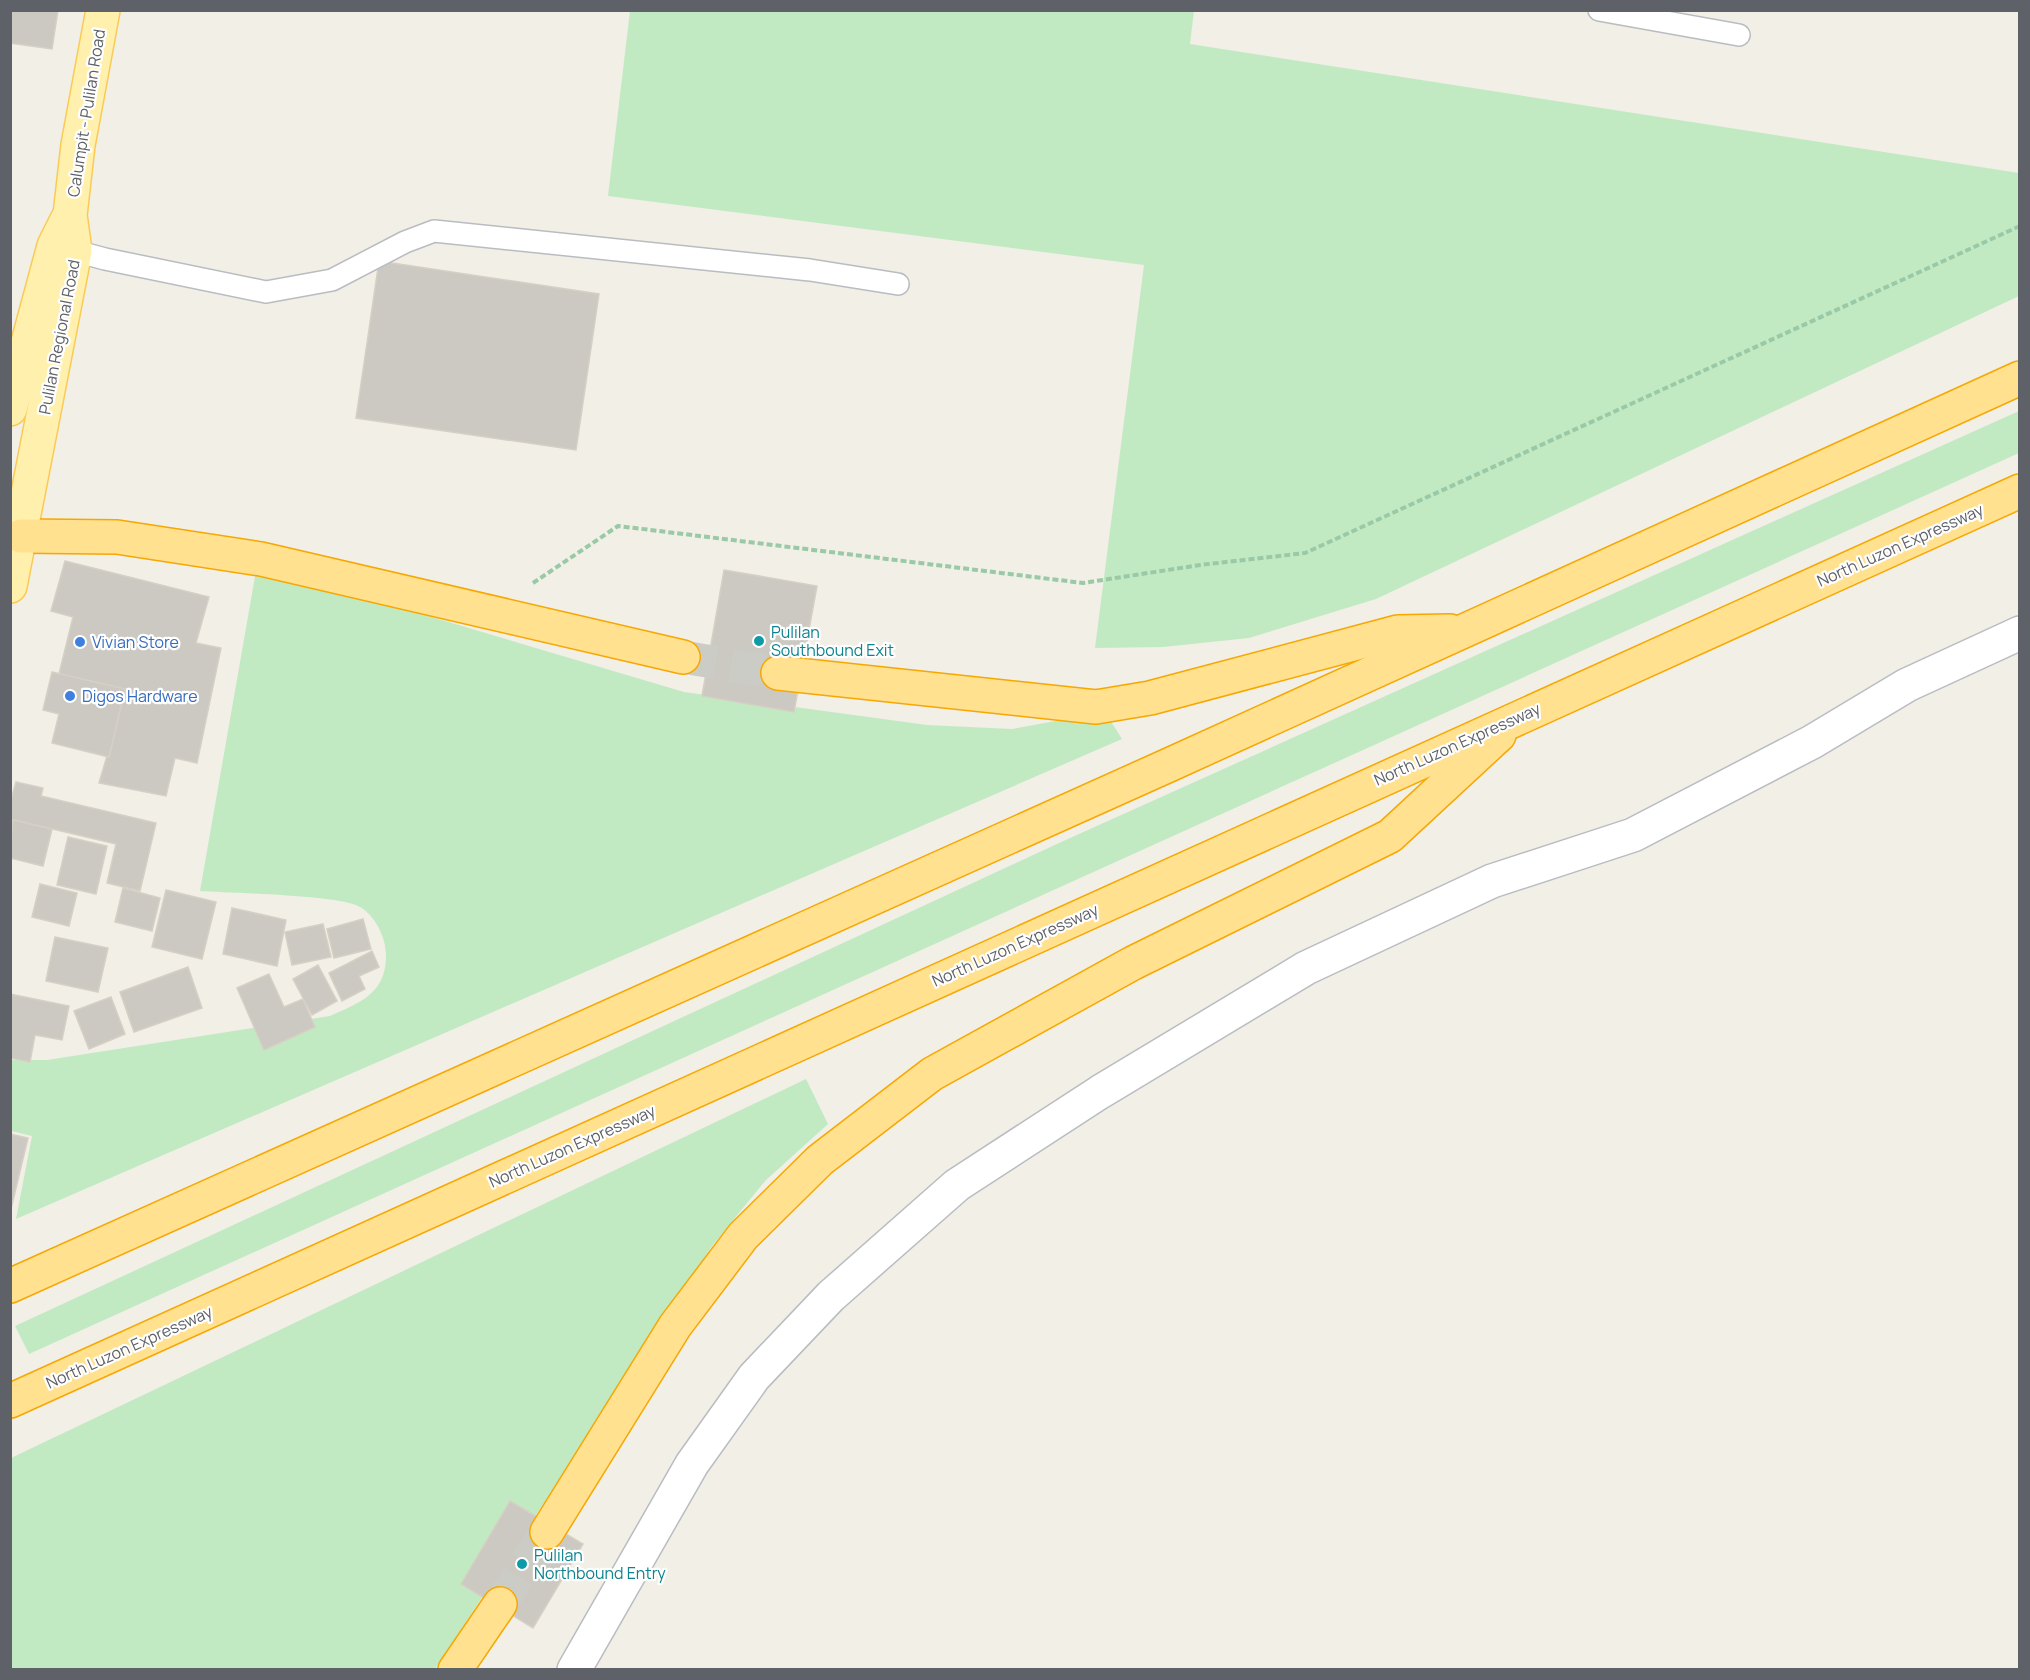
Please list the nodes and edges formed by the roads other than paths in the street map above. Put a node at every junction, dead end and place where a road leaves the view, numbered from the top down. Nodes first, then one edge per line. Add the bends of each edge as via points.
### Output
1 (103, 10) edge
2 (1599, 10) edge
3 (1739, 35) dead end
4 (70, 215) joint
5 (65, 249) junction
6 (898, 284) dead end
7 (2019, 378) edge
8 (10, 409) edge
9 (2019, 492) edge
10 (16, 537) edge
11 (10, 586) edge
12 (1466, 630) junction
13 (2019, 633) edge
14 (683, 657) tunnel mouth
15 (778, 673) tunnel mouth
16 (1520, 716) junction
17 (12, 1286) edge
18 (16, 1399) edge
19 (547, 1532) tunnel mouth
20 (500, 1604) tunnel mouth
21 (455, 1670) edge
22 (574, 1670) edge

1 - 4 main road, Calumpit - Pulilan Road via 78,145
2 - 3 lane
4 - 5 main road, Pulilan Regional Road
5 - 6 lane via 266,291 332,280 434,231 810,270
5 - 8 main road, Pulilan Regional Road
5 - 10 main road, Pulilan Regional Road
7 - 12 highway
9 - 16 highway, North Luzon Expressway
10 - 11 main road, Pulilan Regional Road
10 - 14 highway via 117,537 261,560
12 - 15 highway via 1398,632 1150,698 1096,708
12 - 17 highway
13 - 22 street via 1907,685 1812,742 1633,835 1492,882 1306,968 1100,1092 957,1185 831,1296 754,1377 692,1464
16 - 18 highway, North Luzon Expressway
16 - 19 highway via 1390,836 1133,963 932,1074 820,1160 743,1236 675,1326
20 - 21 highway

